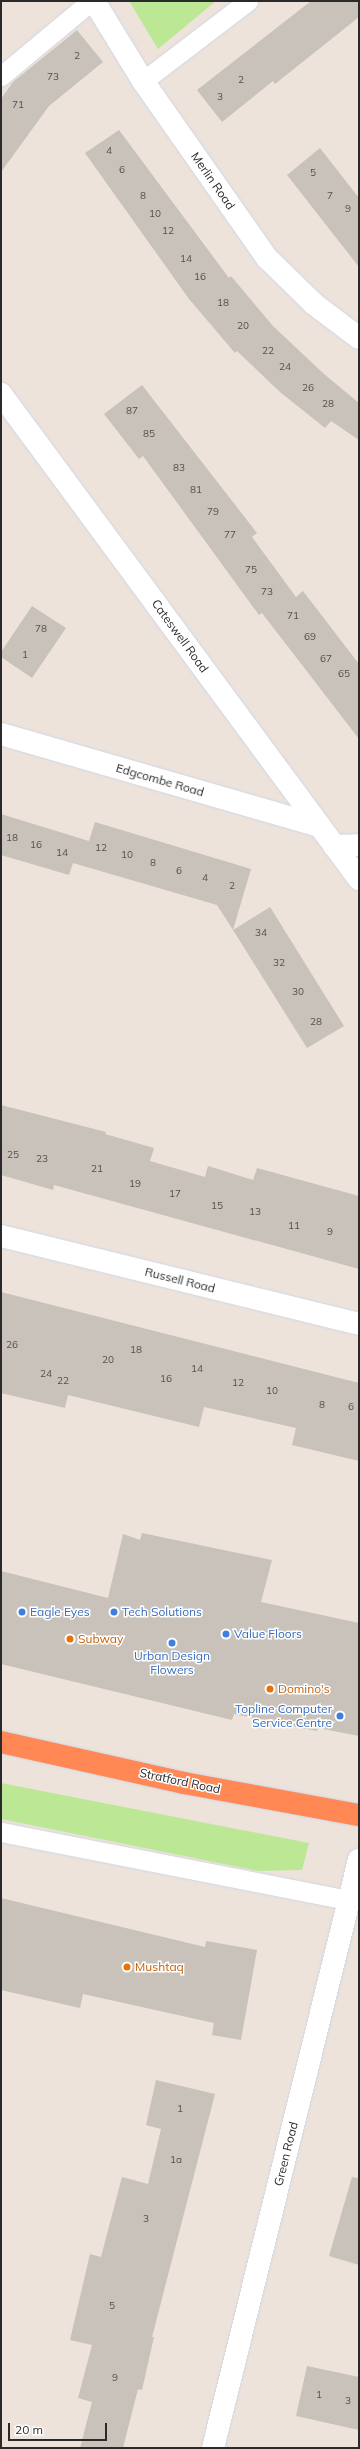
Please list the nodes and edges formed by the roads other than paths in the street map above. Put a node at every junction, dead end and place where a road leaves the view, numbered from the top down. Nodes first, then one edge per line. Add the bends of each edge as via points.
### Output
1 (93, 1) edge
2 (248, 1) edge
3 (1, 76) edge
4 (143, 81) junction
5 (359, 338) edge
6 (1, 394) edge
7 (1, 734) edge
8 (319, 826) junction
9 (359, 845) edge
10 (334, 846) junction
11 (359, 879) edge
12 (1, 1236) edge
13 (359, 1324) edge
14 (1, 1742) edge
15 (359, 1815) edge
16 (1, 1832) edge
17 (359, 1860) edge
18 (349, 1900) junction
19 (213, 2448) edge

1 - 3 lane
1 - 4 street, Merlin Road
2 - 4 lane
4 - 5 street, Merlin Road via 267,258 314,304
6 - 8 street, Cateswell Road
7 - 8 street, Edgcombe Road
8 - 10 street, Cateswell Road
9 - 10 street
10 - 11 street, Cateswell Road
12 - 13 street, Russell Road
14 - 15 highway, Stratford Road via 184,1783
16 - 18 lane
17 - 18 street, Green Road
18 - 19 street, Green Road

